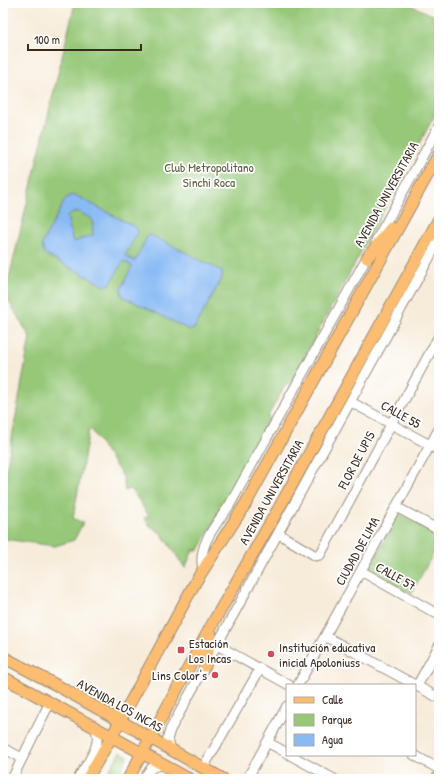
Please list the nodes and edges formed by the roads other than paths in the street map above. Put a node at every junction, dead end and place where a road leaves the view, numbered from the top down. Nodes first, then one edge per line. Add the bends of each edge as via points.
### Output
1 (439, 126) edge
2 (439, 154) edge
3 (406, 214) junction
4 (439, 219) edge
5 (439, 240) edge
6 (367, 258) junction
7 (439, 336) edge
8 (351, 402) junction
9 (390, 423) junction
10 (439, 429) edge
11 (430, 445) junction
12 (439, 450) edge
13 (396, 507) junction
14 (439, 530) edge
15 (279, 534) junction
16 (203, 569) junction
17 (361, 571) junction
18 (439, 615) edge
19 (214, 621) junction
20 (325, 636) junction
21 (217, 645) junction
22 (439, 646) edge
23 (3, 657) edge
24 (20, 666) junction
25 (205, 666) junction
26 (260, 669) junction
27 (8, 679) edge
28 (287, 684) edge
29 (299, 684) edge
30 (412, 684) edge
31 (416, 686) edge
32 (439, 698) edge
33 (50, 702) junction
34 (286, 708) edge
35 (120, 721) junction
36 (94, 726) junction
37 (112, 736) junction
38 (150, 738) junction
39 (267, 742) junction
40 (3, 748) edge
41 (172, 750) junction
42 (286, 752) edge
43 (142, 753) junction
44 (292, 756) edge
45 (416, 756) edge
46 (22, 758) junction
47 (165, 766) junction
48 (203, 768) junction
49 (439, 769) edge
50 (439, 776) edge
51 (12, 779) edge
52 (78, 779) edge
53 (87, 779) edge
54 (128, 779) edge
55 (144, 779) edge
56 (189, 779) edge
57 (223, 779) edge
58 (247, 779) edge
59 (334, 779) edge
60 (437, 779) edge

1 - 6 street, AVENIDA UNIVERSITARIA
2 - 3 main road, AVENIDA UNIVERSITARIA
3 - 6 main road
3 - 16 main road, AVENIDA UNIVERSITARIA via 246,503
4 - 19 main road, AVENIDA UNIVERSITARIA
5 - 8 street, AVENIDA UNIVERSITARIA
6 - 16 street, AVENIDA UNIVERSITARIA via 214,529 202,553
7 - 9 street, FLOR DE UPIS
8 - 9 street, CALLE 55
8 - 15 street, AVENIDA UNIVERSITARIA
9 - 11 street, CALLE 55
9 - 15 street, FLOR DE UPIS via 320,555 316,556
10 - 11 street, CIUDAD DE LIMA
11 - 12 street, CALLE 55
11 - 13 street, CIUDAD DE LIMA
13 - 14 street
13 - 17 street, CIUDAD DE LIMA
15 - 21 street, AVENIDA UNIVERSITARIA
16 - 35 main road, AVENIDA UNIVERSITARIA
17 - 18 street, CALLE 57
17 - 20 street, CIUDAD DE LIMA
19 - 25 main road
19 - 38 main road, AVENIDA UNIVERSITARIA
20 - 29 street, CIUDAD DE LIMA
20 - 30 street
21 - 25 street, AVENIDA UNIVERSITARIA
21 - 26 street
22 - 31 street
23 - 24 main road, AVENIDA LOS INCAS
24 - 27 main road
24 - 35 main road, AVENIDA LOS INCAS
25 - 41 street, AVENIDA UNIVERSITARIA via 167,736
26 - 28 street
26 - 48 street
27 - 33 main road
31 - 32 street
33 - 36 main road
33 - 46 street
34 - 39 street
35 - 37 main road, AVENIDA UNIVERSITARIA
35 - 38 main road, AVENIDA LOS INCAS
36 - 37 main road
36 - 52 street via 99,740
37 - 43 main road
37 - 53 main road, AVENIDA UNIVERSITARIA
38 - 41 main road, AVENIDA LOS INCAS
38 - 43 main road, AVENIDA UNIVERSITARIA
39 - 42 street
39 - 58 street
40 - 46 street
41 - 48 main road, AVENIDA LOS INCAS
43 - 47 main road
43 - 54 main road, AVENIDA UNIVERSITARIA
44 - 59 street
45 - 49 street
46 - 51 street
47 - 55 street via 158,765 149,769
47 - 56 main road
48 - 57 main road, AVENIDA LOS INCAS
50 - 60 main road

